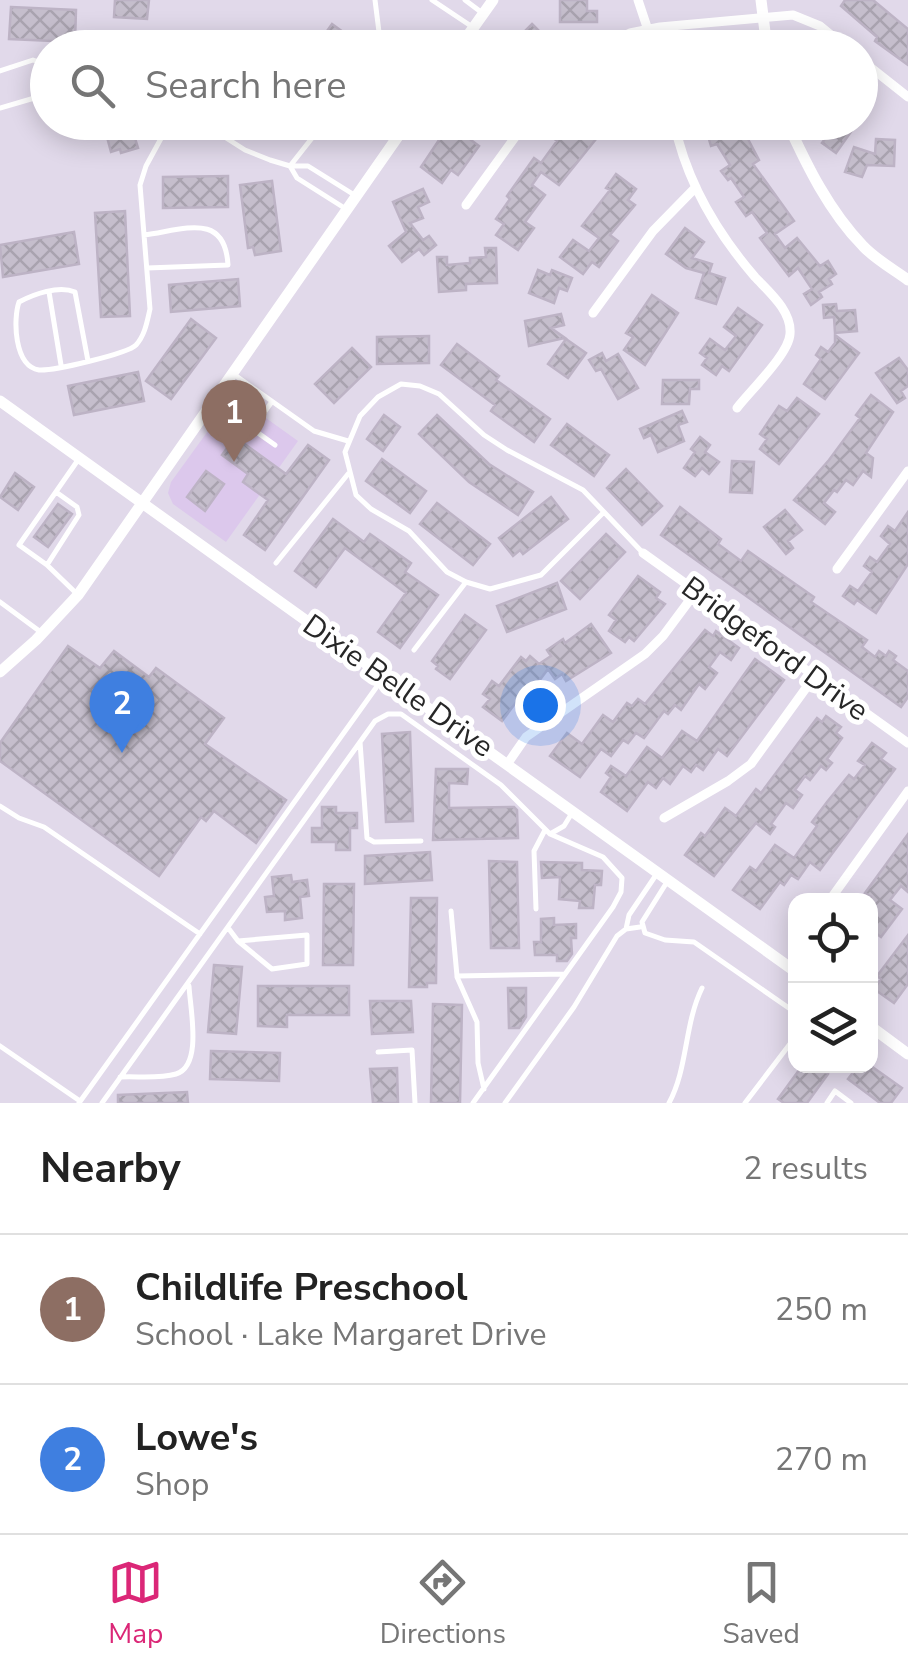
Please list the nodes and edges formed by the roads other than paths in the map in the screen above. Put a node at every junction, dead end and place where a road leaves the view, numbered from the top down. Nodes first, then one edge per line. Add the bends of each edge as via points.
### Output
1 (375, 0) edge
2 (432, 0) edge
3 (465, 0) edge
4 (493, 0) edge
5 (638, 0) edge
6 (761, 0) edge
7 (483, 14) junction
8 (762, 20) junction
9 (473, 28) joint
10 (660, 28) joint
11 (379, 30) edge
12 (648, 30) joint
13 (764, 30) edge
14 (825, 30) edge
15 (30, 61) edge
16 (0, 71) edge
17 (878, 74) edge
18 (908, 97) edge
19 (30, 99) edge
20 (0, 108) edge
21 (160, 140) edge
22 (229, 140) edge
23 (310, 140) edge
24 (395, 140) edge
25 (513, 140) edge
26 (680, 140) edge
27 (795, 140) edge
28 (290, 166) junction
29 (696, 188) junction
30 (356, 196) junction
31 (466, 205) dead end
32 (348, 210) junction
33 (144, 235) junction
34 (147, 268) junction
35 (908, 280) edge
36 (49, 292) junction
37 (593, 313) dead end
38 (88, 361) junction
39 (61, 366) junction
40 (232, 374) junction
41 (0, 401) edge
42 (271, 403) junction
43 (737, 408) dead end
44 (234, 416) dead end
45 (252, 429) junction
46 (348, 441) junction
47 (274, 445) dead end
48 (79, 458) junction
49 (908, 472) edge
50 (348, 474) junction
51 (56, 492) junction
52 (142, 502) junction
53 (604, 512) junction
54 (643, 553) joint
55 (276, 563) dead end
56 (47, 565) junction
57 (837, 569) dead end
58 (466, 582) junction
59 (695, 592) junction
60 (78, 595) junction
61 (0, 602) edge
62 (42, 634) junction
63 (414, 650) dead end
64 (0, 672) edge
65 (814, 677) junction
66 (384, 678) junction
67 (360, 742) junction
68 (908, 743) edge
69 (508, 763) junction
70 (908, 791) edge
71 (0, 806) edge
72 (574, 810) junction
73 (664, 818) dead end
74 (547, 832) junction
75 (421, 841) dead end
76 (664, 876) junction
77 (834, 893) edge
78 (536, 910) dead end
79 (452, 911) dead end
80 (642, 927) junction
81 (229, 928) junction
82 (626, 929) junction
83 (200, 934) junction
84 (238, 941) junction
85 (788, 966) edge
86 (565, 974) junction
87 (457, 976) junction
88 (190, 984) junction
89 (702, 988) dead end
90 (788, 1007) edge
91 (878, 1032) edge
92 (0, 1046) edge
93 (788, 1047) edge
94 (378, 1052) dead end
95 (908, 1054) edge
96 (120, 1078) junction
97 (484, 1088) junction
98 (79, 1102) edge
99 (102, 1103) edge
100 (415, 1103) edge
101 (474, 1103) edge
102 (505, 1103) edge
103 (669, 1103) edge
104 (745, 1103) edge
105 (827, 1103) edge
106 (851, 1103) edge

1 - 11 lane
2 - 9 lane
3 - 7 lane
4 - 7 street
5 - 12 street
6 - 8 street
7 - 9 street
8 - 10 street
8 - 13 street
8 - 14 street via 794,16
10 - 12 street
15 - 16 lane
17 - 18 street
19 - 20 lane
21 - 33 lane via 140,185
22 - 28 lane
23 - 28 lane
24 - 30 street
25 - 31 street
26 - 29 street
27 - 35 street via 864,248
28 - 30 lane via 308,166
28 - 32 lane via 297,178
29 - 37 street via 653,231
29 - 43 street via 738,257 787,314 785,348
30 - 32 street
32 - 40 street
33 - 34 lane
33 - 34 lane via 210,229 227,244 228,265
34 - 38 lane via 146,329 122,354
36 - 38 lane via 75,292
36 - 39 lane
36 - 39 lane via 19,302 20,354 38,370
38 - 39 lane
40 - 42 lane
40 - 52 street
41 - 48 street, Dixie Belle Drive
42 - 45 lane
42 - 46 lane via 314,432
44 - 45 lane
45 - 47 lane
46 - 50 lane
46 - 53 lane via 378,397 401,384 420,386 507,450 583,490
48 - 51 lane
48 - 52 street, Dixie Belle Drive
49 - 57 street
50 - 55 lane
50 - 58 lane via 356,495
51 - 56 lane via 79,515
51 - 56 lane via 19,545
52 - 60 street
52 - 66 street, Dixie Belle Drive
53 - 54 lane
53 - 58 lane via 541,575 490,589
54 - 59 street, Bridgeford Drive
56 - 60 lane
58 - 63 lane
59 - 65 street, Bridgeford Drive
59 - 69 street via 646,654 526,737
60 - 62 street
61 - 62 lane
62 - 64 street
65 - 68 street, Bridgeford Drive
65 - 73 street via 751,764
66 - 69 street, Dixie Belle Drive
66 - 83 lane
67 - 74 lane via 376,721 401,714 501,785
67 - 75 lane via 367,838
67 - 81 lane
69 - 72 street, Dixie Belle Drive
70 - 77 street
71 - 83 lane via 44,826
72 - 74 lane via 564,826
72 - 76 street, Dixie Belle Drive
74 - 78 lane via 534,852
74 - 86 lane via 603,857 622,878 619,897
76 - 80 lane
76 - 82 lane
76 - 85 street, Dixie Belle Drive
79 - 87 lane
80 - 82 lane
80 - 90 lane via 665,940 694,942
81 - 84 lane
81 - 88 lane
82 - 102 lane
83 - 98 lane
84 - 84 lane via 307,935 307,964 272,969
86 - 87 lane
86 - 97 lane
87 - 97 lane via 477,1022
88 - 96 lane
88 - 96 lane via 194,1052 186,1068
89 - 103 lane
91 - 95 street
92 - 98 lane
93 - 104 lane
94 - 100 lane via 412,1050
96 - 99 lane
97 - 101 lane
105 - 106 lane via 835,1091

